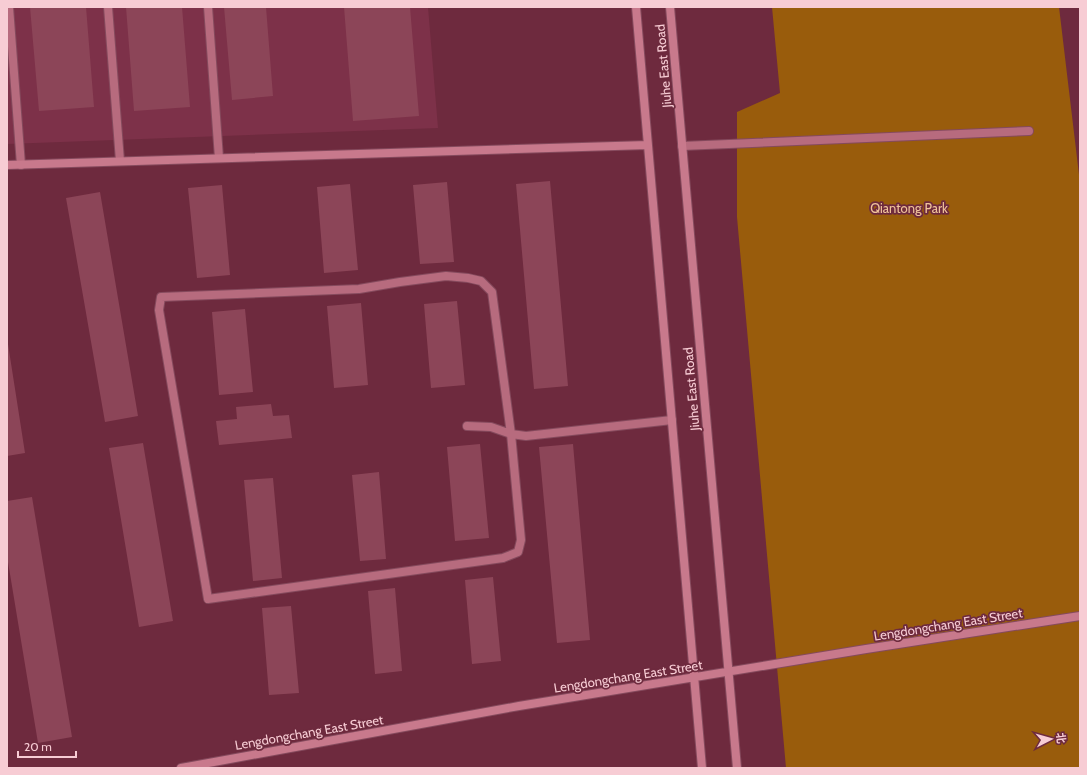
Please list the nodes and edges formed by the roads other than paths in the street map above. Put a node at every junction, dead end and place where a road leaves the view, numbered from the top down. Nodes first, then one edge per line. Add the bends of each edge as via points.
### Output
1 (9, 7) edge
2 (108, 7) edge
3 (208, 7) edge
4 (636, 7) edge
5 (670, 7) edge
6 (1028, 130) dead end
7 (648, 145) junction
8 (682, 146) junction
9 (218, 158) junction
10 (120, 161) junction
11 (21, 165) junction
12 (7, 166) edge
13 (672, 420) junction
14 (467, 426) dead end
15 (511, 434) junction
16 (1080, 616) edge
17 (728, 671) junction
18 (694, 677) junction
19 (181, 768) edge
20 (702, 768) edge
21 (737, 768) edge

1 - 11 lane
2 - 10 lane
3 - 9 lane
4 - 7 main road, Jiuhe East Road
5 - 8 main road, Jiuhe East Road
6 - 8 lane
7 - 9 main road
7 - 13 main road, Jiuhe East Road
8 - 17 main road, Jiuhe East Road
9 - 10 main road
10 - 11 main road
11 - 12 main road
13 - 15 lane via 526,436
13 - 18 main road, Jiuhe East Road
14 - 15 lane via 491,427
15 - 15 lane via 521,540 518,552 503,558 208,599 158,310 161,298 359,289 446,276 482,281 492,292
16 - 17 main road, Lengdongchang East Street
17 - 18 main road, Lengdongchang East Street
17 - 21 main road, Jiuhe East Road
18 - 19 main road, Lengdongchang East Street via 519,706
18 - 20 main road, Jiuhe East Road

